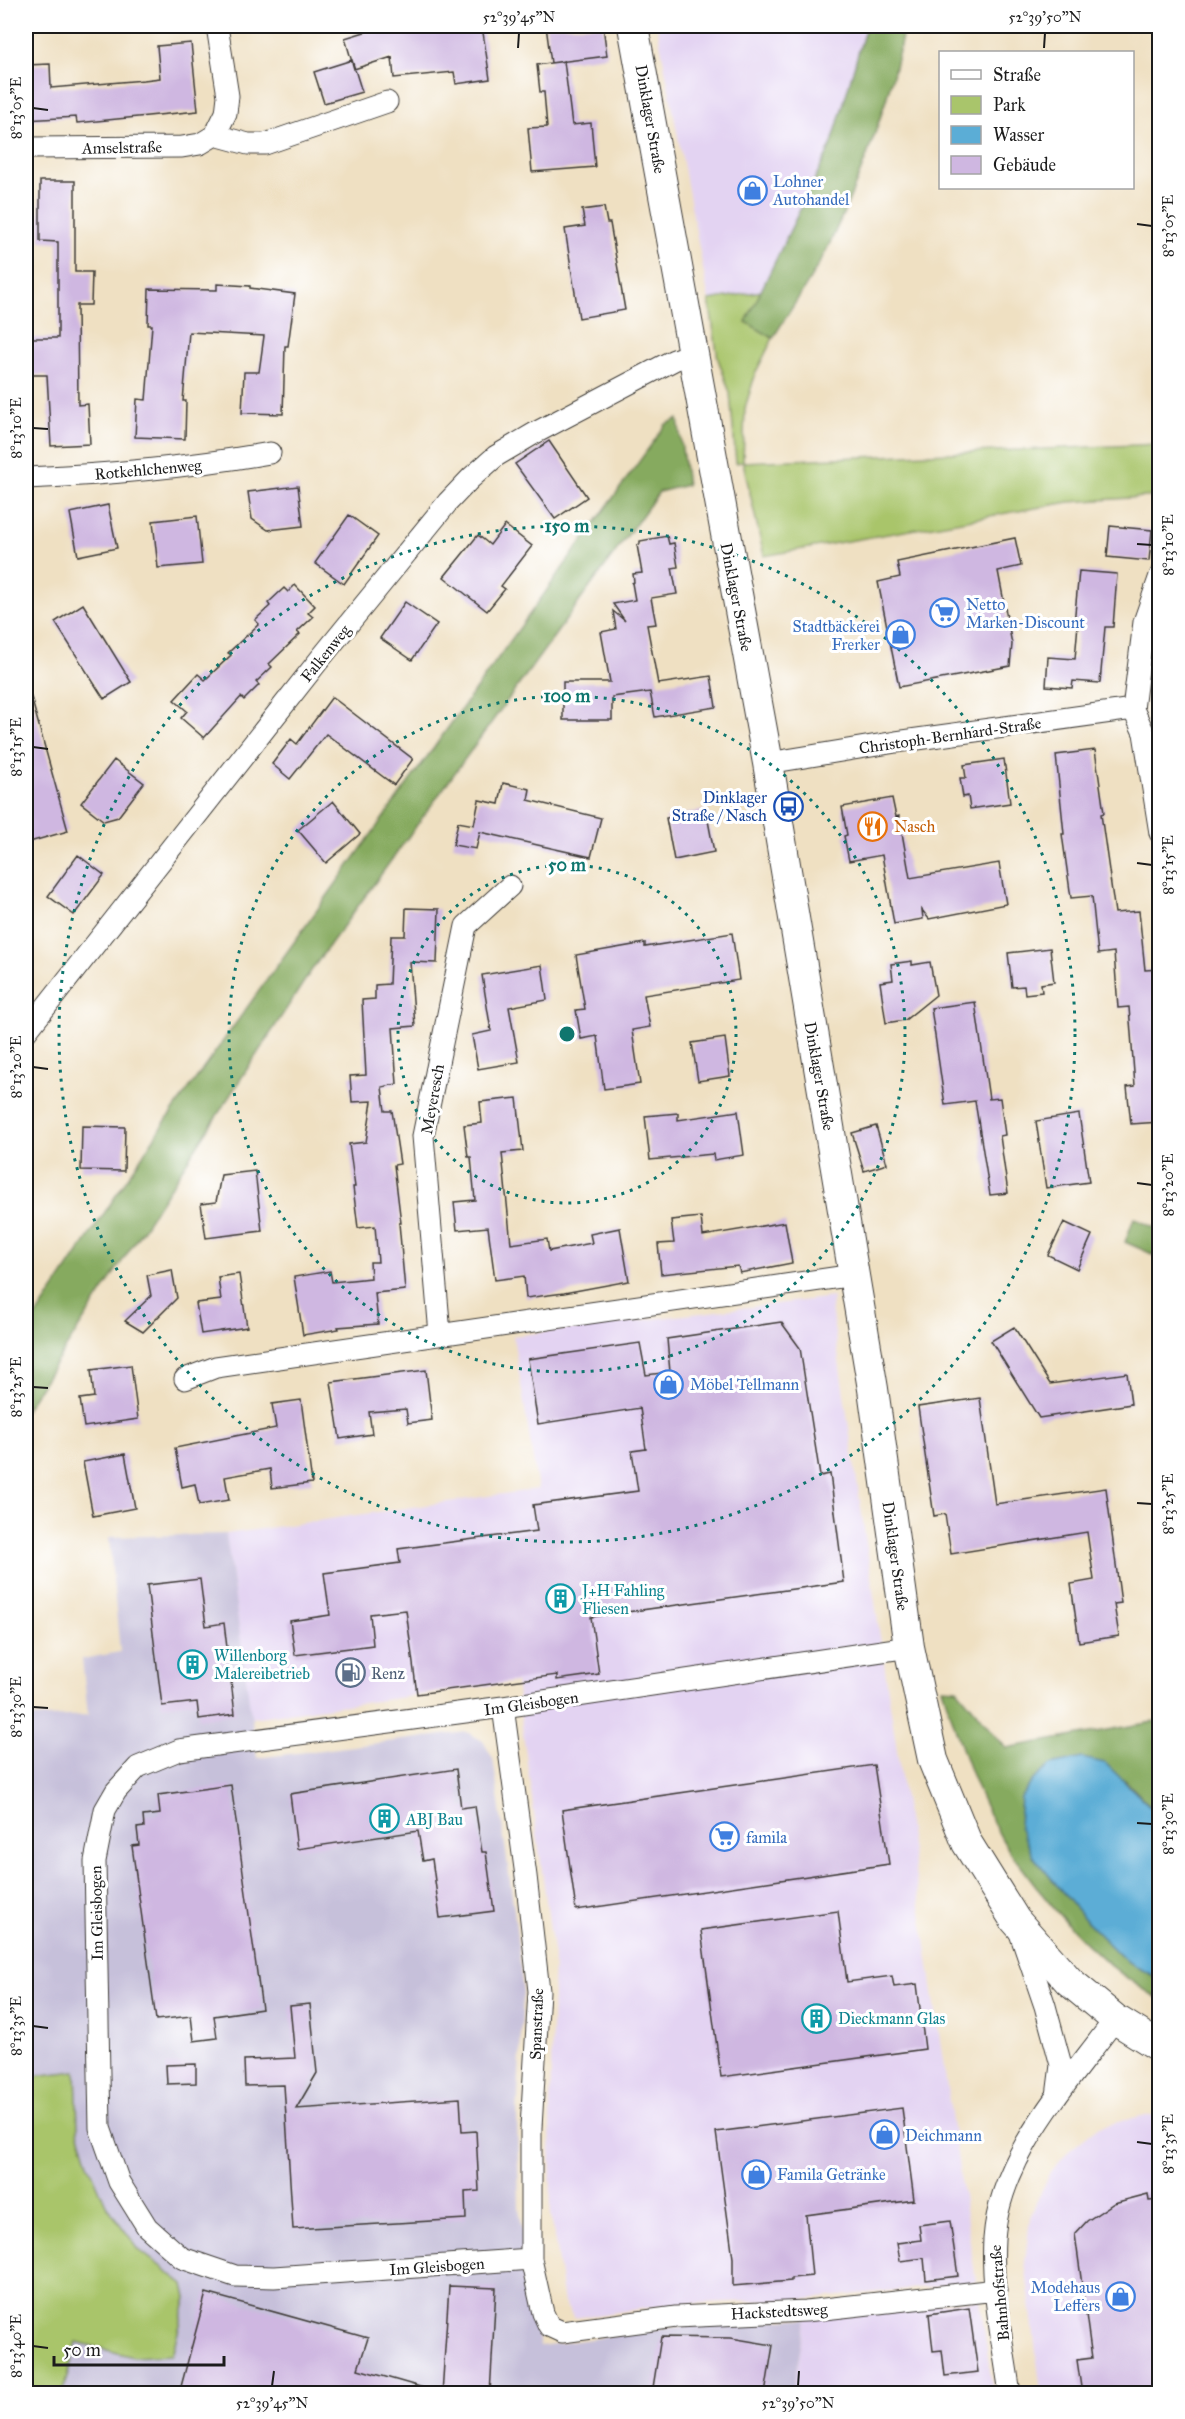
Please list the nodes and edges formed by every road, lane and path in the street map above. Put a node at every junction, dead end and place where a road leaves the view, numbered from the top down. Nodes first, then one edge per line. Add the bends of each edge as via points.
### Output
1 (217, 26) edge
2 (633, 26) edge
3 (387, 102) dead end
4 (215, 135) junction
5 (26, 148) edge
6 (693, 353) junction
7 (270, 453) dead end
8 (26, 478) edge
9 (1160, 576) edge
10 (1133, 709) junction
11 (768, 763) junction
12 (1160, 833) edge
13 (510, 886) dead end
14 (26, 1032) edge
15 (854, 1275) junction
16 (440, 1334) junction
17 (185, 1379) dead end
18 (909, 1647) junction
19 (503, 1707) junction
20 (1015, 1920) junction
21 (1115, 2019) junction
22 (1160, 2047) edge
23 (1056, 2099) junction
24 (531, 2259) junction
25 (996, 2290) junction
26 (562, 2332) joint
27 (1010, 2394) edge

1 - 4 street via 228,96 226,113
2 - 6 main road, Dinklager Straße
3 - 4 street via 265,144 248,144
4 - 5 street, Amselstraße via 200,144 182,147
6 - 11 main road, Dinklager Straße
6 - 14 street, Falkenweg via 535,433 496,456 471,478 320,659
7 - 8 street, Rotkehlchenweg via 128,472
9 - 10 street via 1144,622
10 - 11 street, Christoph-Bernhard-Straße
10 - 12 street via 1144,733
11 - 15 main road, Dinklager Straße
13 - 16 street, Meyeresch via 466,926 423,1136
15 - 16 street
15 - 18 main road, Dinklager Straße
16 - 17 street via 216,1366
18 - 19 street, Im Gleisbogen
18 - 20 main road, Dinklager Straße via 933,1760 967,1843
19 - 24 street, Spanstraße via 539,1991 531,2128
19 - 24 street, Im Gleisbogen via 179,1750 138,1767 105,1810 95,1861 100,2128 119,2182 147,2227 182,2258 235,2276 274,2277
20 - 21 main road, Dinklager Straße via 1070,1981
20 - 23 street, Bahnhofstraße via 1061,2065
21 - 22 main road, Dinklager Straße
21 - 23 street, Bahnhofstraße
23 - 25 street, Bahnhofstraße via 1022,2146 1006,2182 994,2239
24 - 26 street, Spanstraße via 543,2313 549,2326
25 - 26 street, Hackstedtsweg via 806,2311 676,2316
25 - 27 street, Bahnhofstraße

